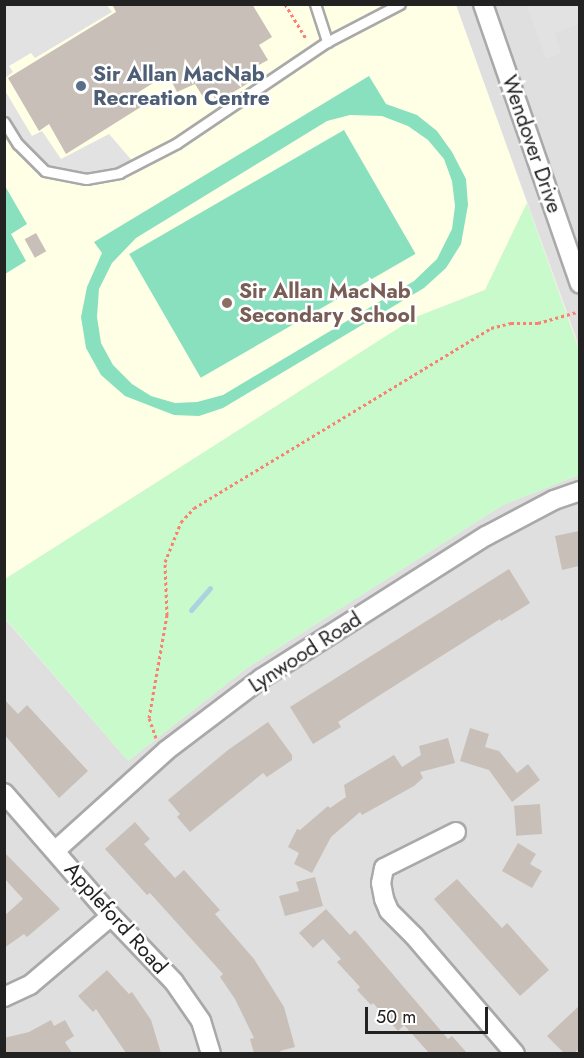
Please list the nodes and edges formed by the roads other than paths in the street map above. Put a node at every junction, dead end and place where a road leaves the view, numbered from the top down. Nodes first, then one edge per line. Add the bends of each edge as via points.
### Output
1 (315, 4) edge
2 (400, 4) edge
3 (483, 4) edge
4 (327, 42) junction
5 (4, 122) edge
6 (579, 284) edge
7 (579, 491) edge
8 (4, 793) edge
9 (456, 832) dead end
10 (56, 850) junction
11 (111, 916) junction
12 (4, 997) edge
13 (211, 1053) edge
14 (515, 1053) edge

1 - 4 lane
2 - 4 lane
3 - 6 street, Wendover Drive
4 - 5 lane via 177,144 119,172 86,179 45,171 18,144
7 - 10 street, Lynwood Road via 486,536 262,678 167,750
8 - 10 street, Appleford Road
9 - 14 street via 384,868 384,899 389,911
10 - 11 street, Appleford Road
11 - 12 street via 30,984
11 - 13 street, Appleford Road via 174,982 201,1021

